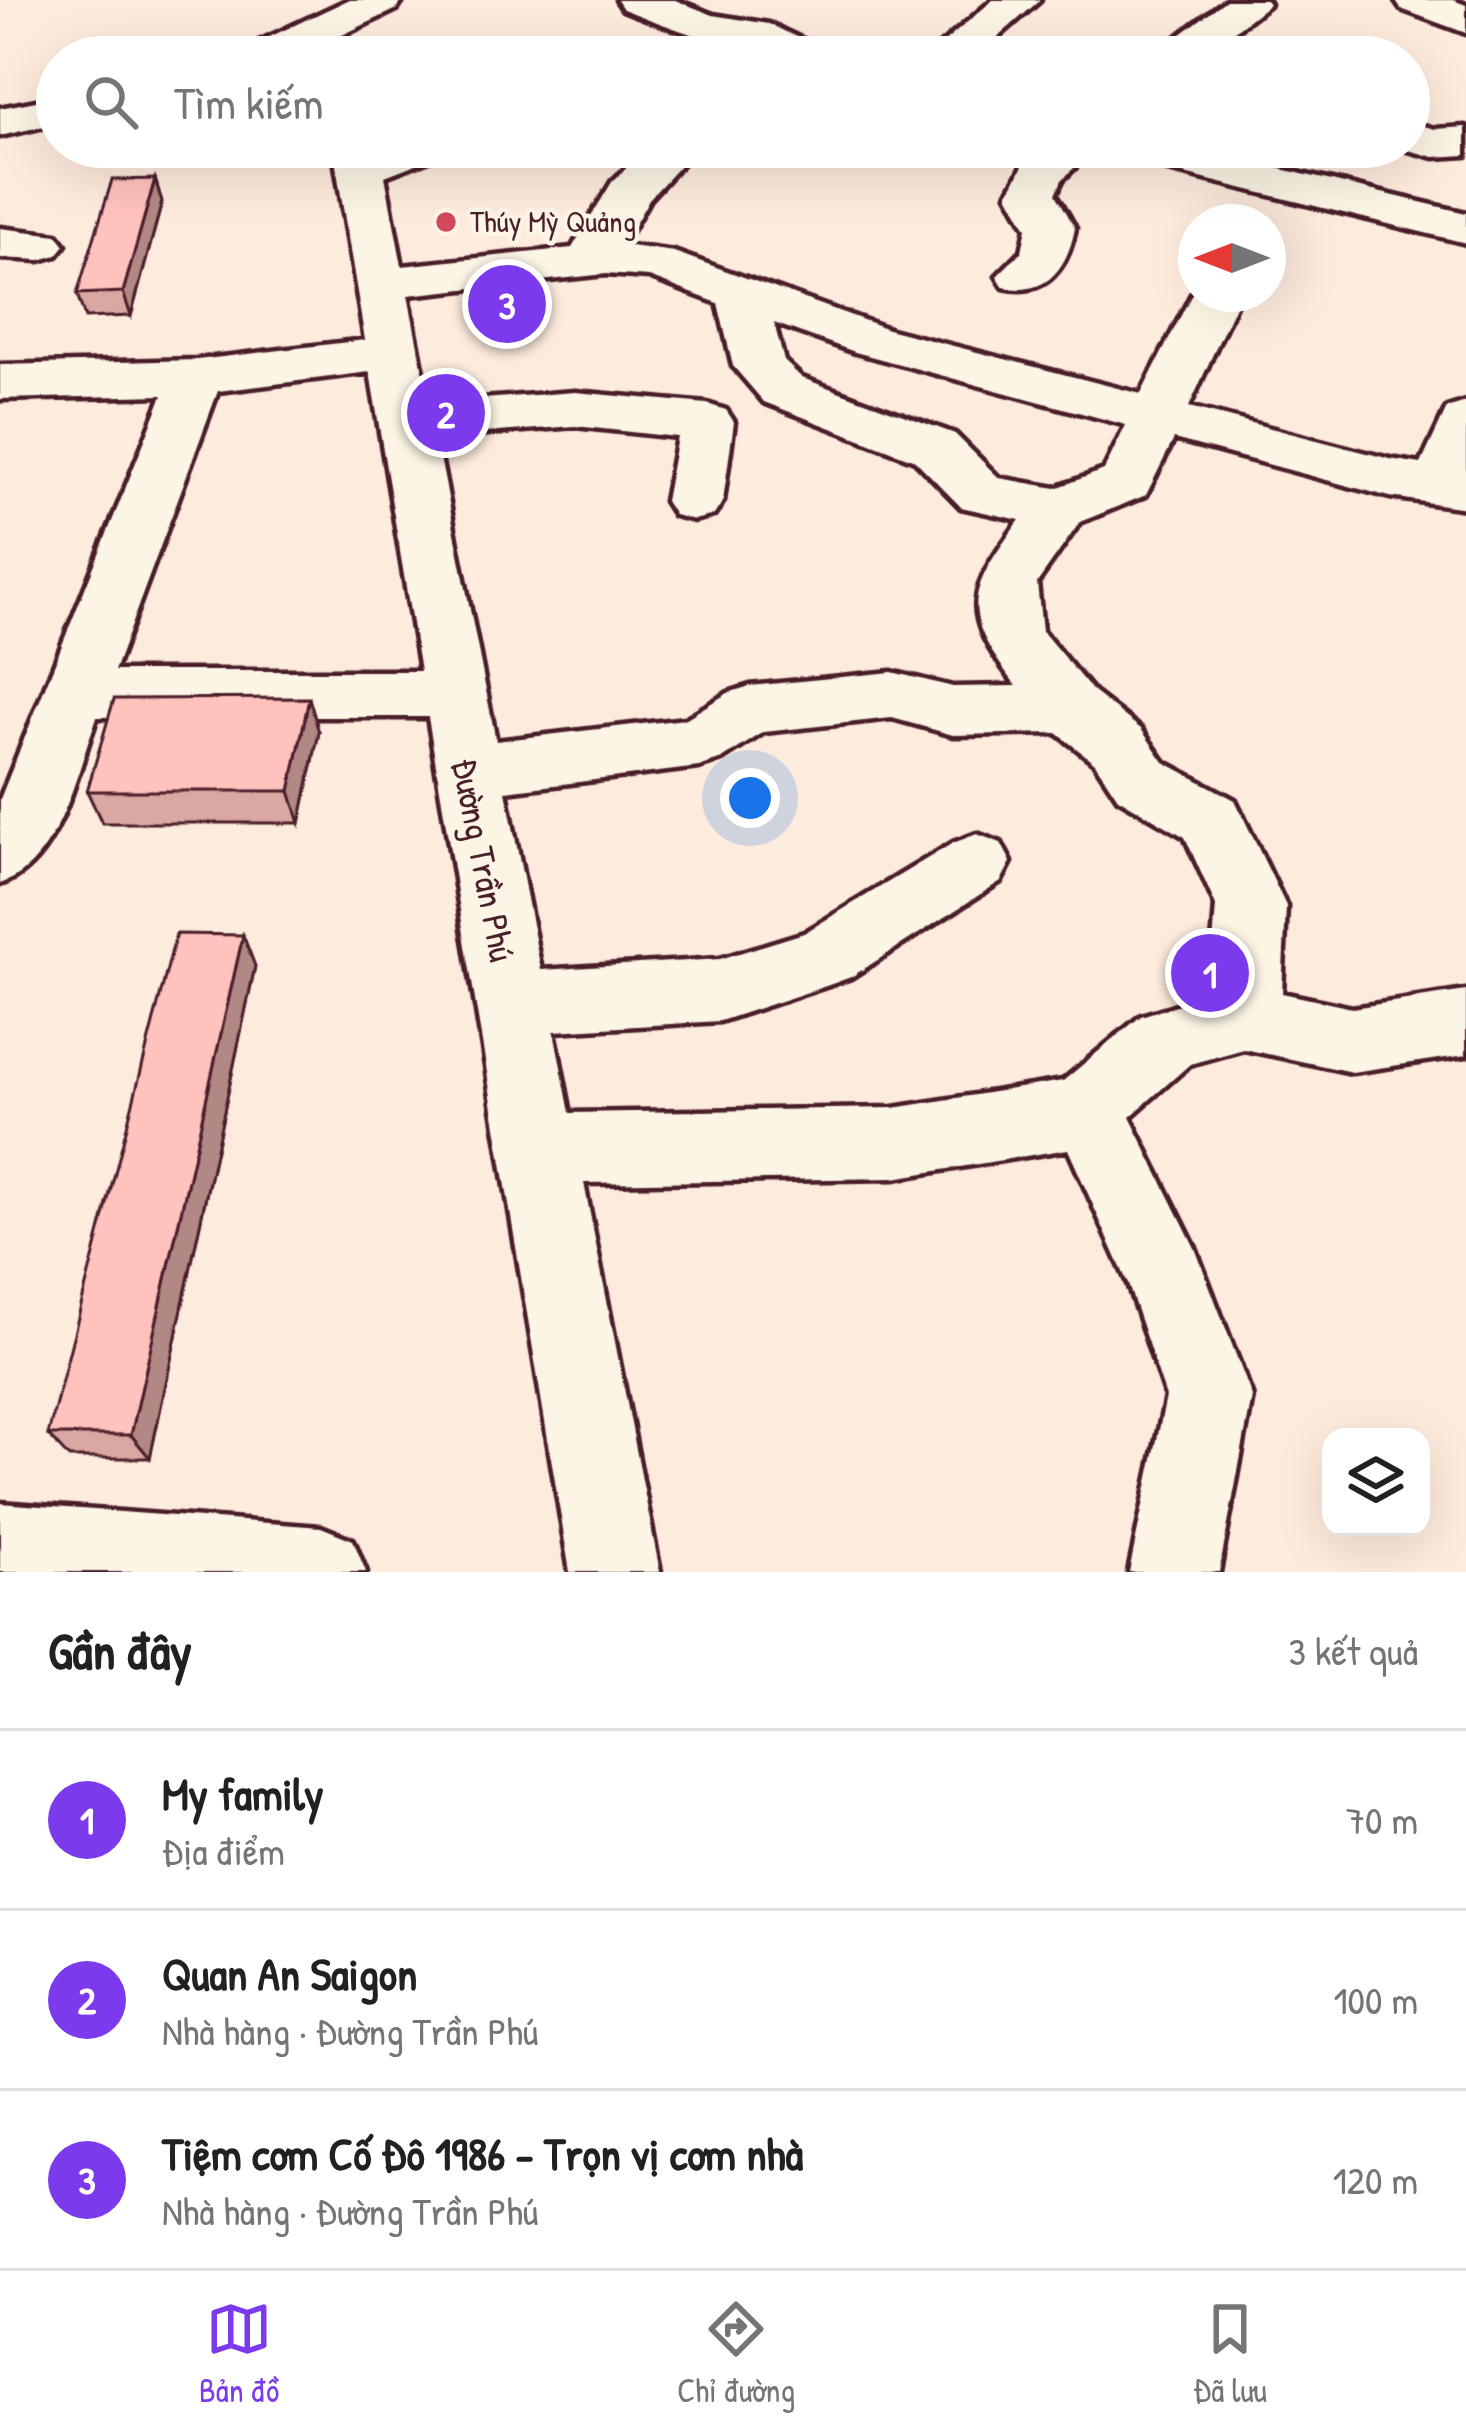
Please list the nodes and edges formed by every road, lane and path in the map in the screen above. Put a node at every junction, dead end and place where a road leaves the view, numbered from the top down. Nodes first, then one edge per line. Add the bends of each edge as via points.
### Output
1 (382, 0) edge
2 (638, 0) edge
3 (1019, 0) edge
4 (1416, 0) edge
5 (1248, 4) dead end
6 (1466, 20) edge
7 (298, 36) edge
8 (760, 36) edge
9 (975, 36) edge
10 (1203, 36) edge
11 (36, 114) edge
12 (0, 122) edge
13 (1466, 141) edge
14 (1430, 142) edge
15 (379, 168) edge
16 (653, 168) edge
17 (1048, 168) edge
18 (1215, 168) edge
19 (1335, 168) edge
20 (1324, 195) junction
21 (1466, 228) edge
22 (589, 261) junction
23 (1022, 277) dead end
24 (381, 283) junction
25 (741, 291) junction
26 (1207, 312) edge
27 (393, 353) junction
28 (197, 377) junction
29 (0, 382) edge
30 (1157, 417) junction
31 (1466, 420) edge
32 (406, 422) junction
33 (1453, 487) edge
34 (694, 501) dead end
35 (1060, 508) junction
36 (76, 694) junction
37 (452, 694) junction
38 (1071, 709) junction
39 (468, 770) junction
40 (0, 856) edge
41 (977, 862) dead end
42 (511, 1003) junction
43 (1244, 1017) junction
44 (1466, 1023) edge
45 (1087, 1108) junction
46 (538, 1149) junction
47 (33, 1558) edge
48 (321, 1572) edge
49 (615, 1572) edge
50 (1174, 1572) edge

1 - 7 street
2 - 8 street via 705,27
3 - 9 street
4 - 6 street
5 - 10 street
11 - 12 street
13 - 14 street
15 - 24 street, Đường Trần Phú
16 - 22 street via 629,192
17 - 23 street via 1032,194 1051,228 1045,256
18 - 20 street
19 - 20 street
20 - 21 street
22 - 24 street
22 - 25 street via 656,263
24 - 27 street, Đường Trần Phú
25 - 30 street via 873,341
25 - 35 street via 759,366 784,390 935,447 981,494
26 - 30 street
27 - 28 street
27 - 32 street, Đường Trần Phú
28 - 29 street
28 - 36 street
30 - 33 street
30 - 35 street via 1126,482
31 - 33 street
32 - 34 street via 575,409 707,422
32 - 37 street, Đường Trần Phú
35 - 38 street via 1007,581 1012,637
36 - 37 street
36 - 40 street via 23,825
37 - 39 street, Đường Trần Phú
38 - 39 street via 953,711 892,695 750,710 698,742
38 - 43 street via 1118,746 1141,780 1211,818 1250,906
39 - 42 street, Đường Trần Phú
41 - 42 street via 826,956 720,990
42 - 46 street, Đường Trần Phú
43 - 44 street via 1352,1040
43 - 45 street via 1167,1039
45 - 46 street via 894,1143
45 - 50 street via 1166,1276 1209,1397
46 - 49 street, Đường Trần Phú
47 - 48 street

